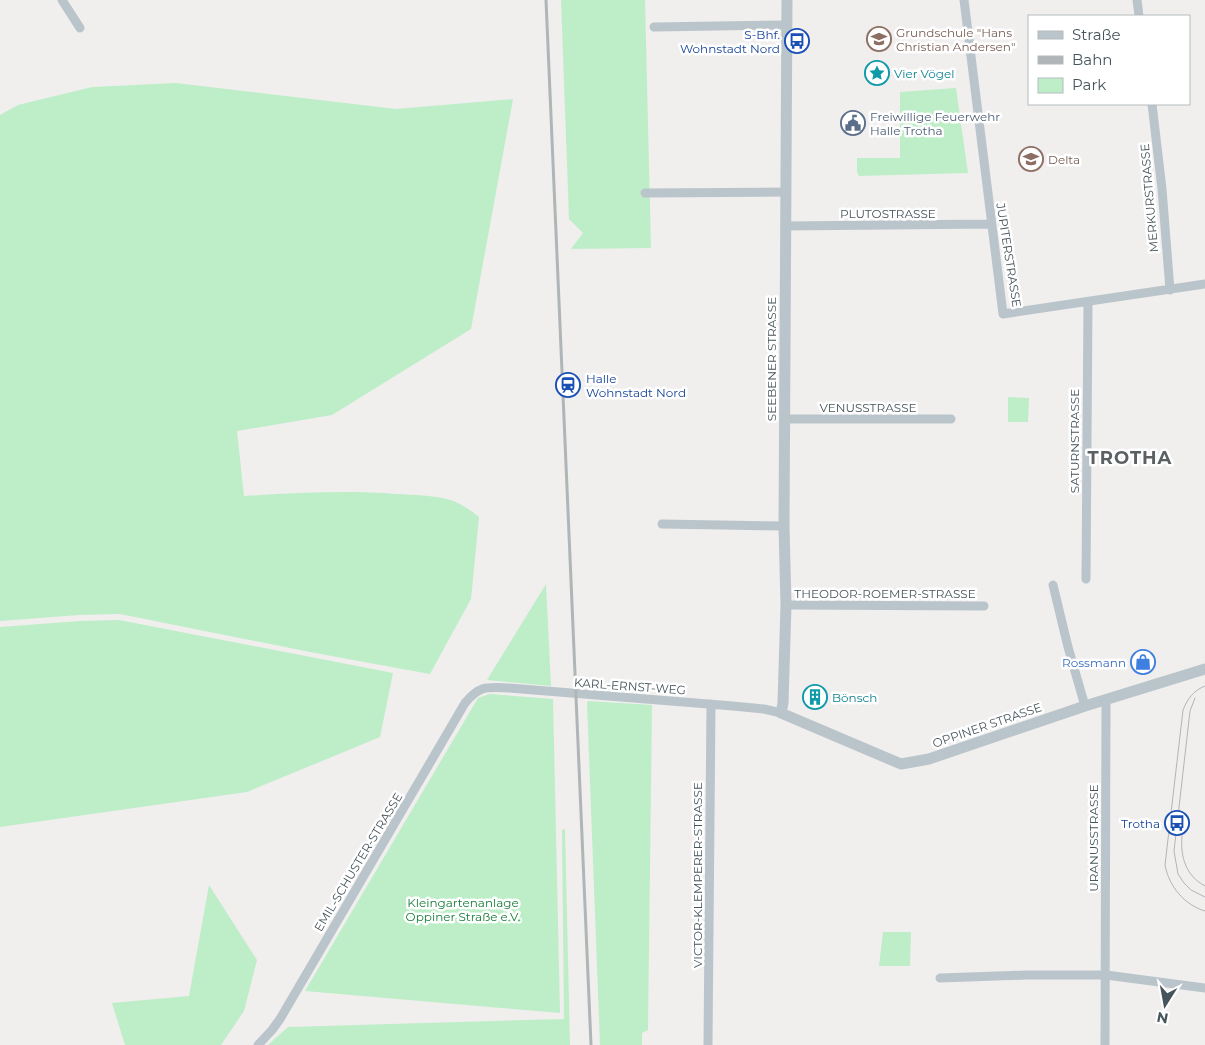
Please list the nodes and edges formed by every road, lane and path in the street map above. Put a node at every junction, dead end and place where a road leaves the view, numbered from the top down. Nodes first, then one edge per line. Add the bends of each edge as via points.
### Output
1 (62, 0) edge
2 (786, 0) edge
3 (964, 0) edge
4 (1137, 0) edge
5 (1139, 15) edge
6 (786, 25) junction
7 (654, 27) dead end
8 (80, 28) dead end
9 (1152, 105) edge
10 (785, 192) junction
11 (645, 193) dead end
12 (991, 224) junction
13 (785, 226) junction
14 (1205, 284) edge
15 (1170, 290) junction
16 (1088, 302) junction
17 (785, 419) junction
18 (951, 419) dead end
19 (662, 524) dead end
20 (784, 526) junction
21 (1086, 579) dead end
22 (1052, 585) dead end
23 (786, 605) junction
24 (984, 606) dead end
25 (1205, 669) edge
26 (478, 690) joint
27 (1106, 700) junction
28 (711, 704) junction
29 (1085, 706) junction
30 (781, 713) junction
31 (1106, 975) junction
32 (940, 978) dead end
33 (1205, 988) edge
34 (258, 1045) edge
35 (708, 1045) edge
36 (1105, 1045) edge

1 - 8 street
2 - 6 street, SEEBENER STRASSE
3 - 12 street, JUPITERSTRASSE
4 - 5 street
6 - 7 street
6 - 10 street, SEEBENER STRASSE
9 - 15 street, MERKURSTRASSE
10 - 11 street
10 - 13 street, SEEBENER STRASSE
12 - 13 street, PLUTOSTRASSE
12 - 16 street, JUPITERSTRASSE via 1003,314
13 - 17 street, SEEBENER STRASSE
14 - 15 street, JUPITERSTRASSE
15 - 16 street, JUPITERSTRASSE
16 - 21 street, SATURNSTRASSE
17 - 18 street, VENUSSTRASSE
17 - 20 street, SEEBENER STRASSE
19 - 20 street
20 - 23 street, SEEBENER STRASSE
22 - 29 street
23 - 24 street, THEODOR-ROEMER-STRASSE
23 - 30 street, SEEBENER STRASSE
25 - 27 street, OPPINER STRASSE
26 - 28 street, KARL-ERNST-WEG via 494,687
26 - 34 street, EMIL-SCHUSTER-STRASSE via 465,704 280,1019
27 - 29 street, OPPINER STRASSE
27 - 31 street, URANUSSTRASSE
28 - 30 street, KARL-ERNST-WEG
28 - 35 street, VICTOR-KLEMPERER-STRASSE
29 - 30 street, OPPINER STRASSE via 929,759 901,764
31 - 32 street
31 - 33 street
31 - 36 street, URANUSSTRASSE

